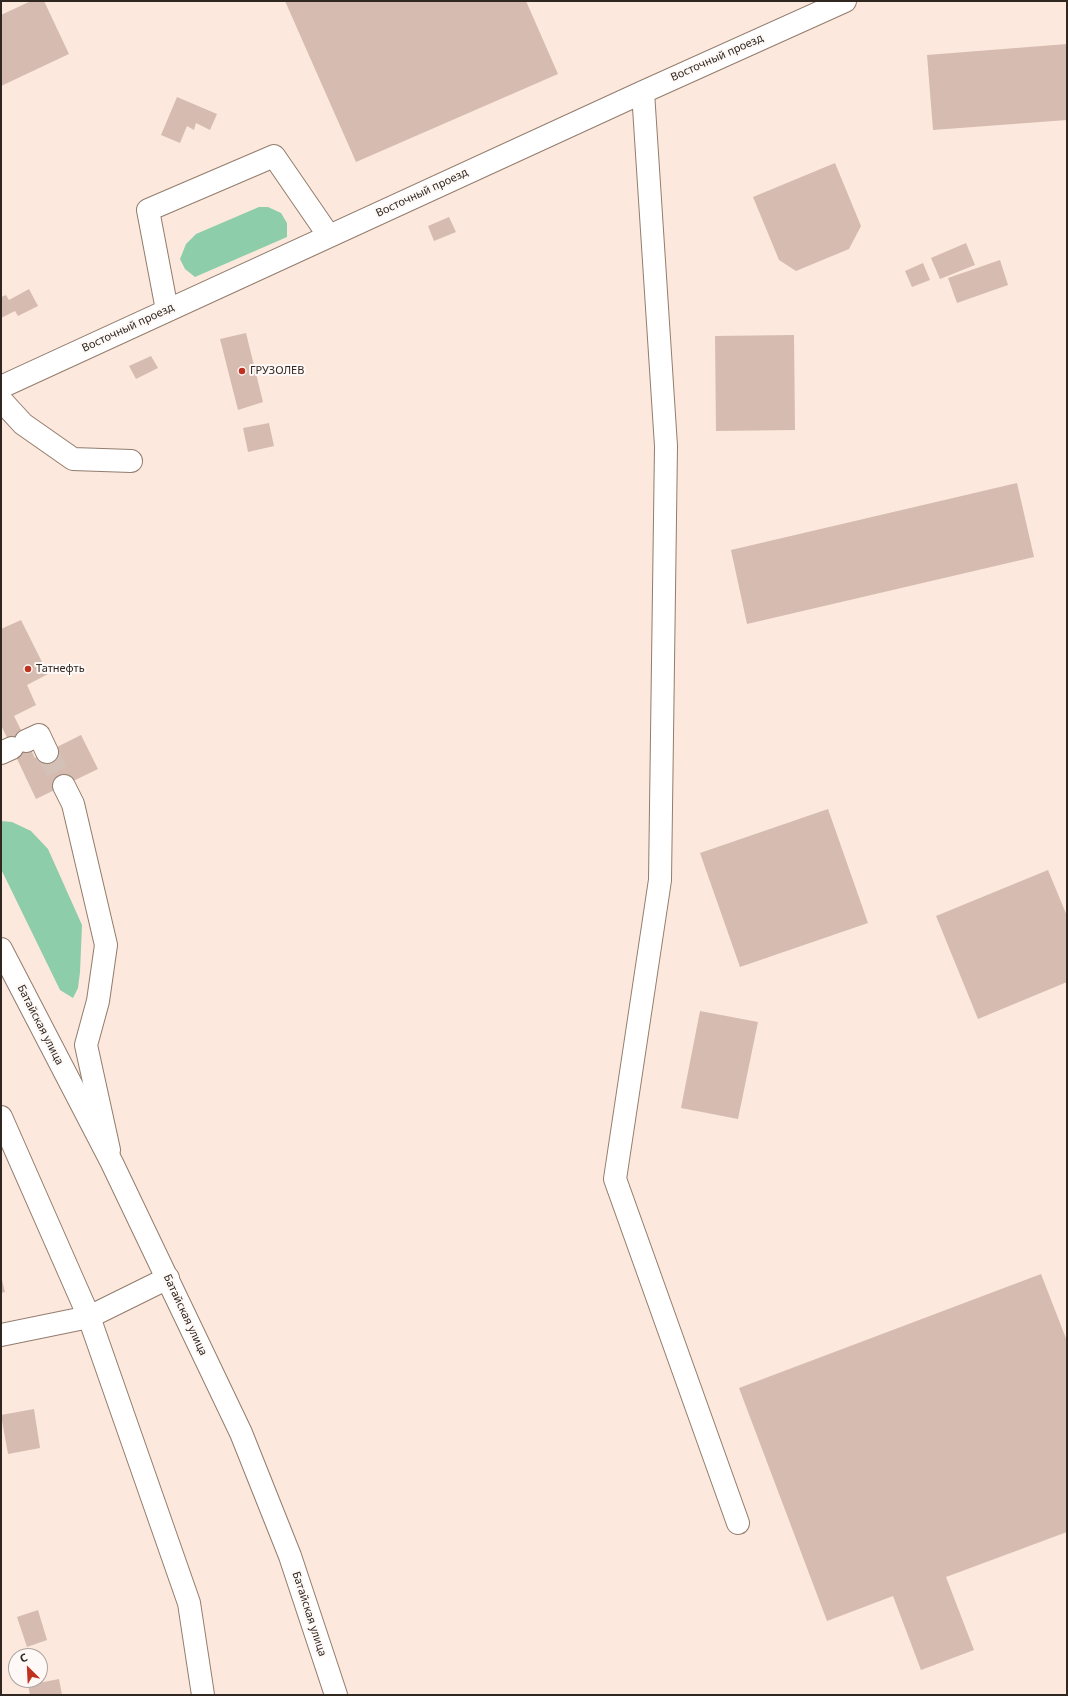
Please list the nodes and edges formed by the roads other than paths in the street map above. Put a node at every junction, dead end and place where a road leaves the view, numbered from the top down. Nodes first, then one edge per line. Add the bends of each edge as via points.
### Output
1 (845, 1) edge
2 (643, 92) junction
3 (330, 236) junction
4 (167, 310) junction
5 (1, 389) edge
6 (131, 461) dead end
7 (13, 747) edge
8 (47, 752) tunnel mouth
9 (64, 786) tunnel mouth
10 (1, 949) edge
11 (1, 1117) edge
12 (112, 1163) junction
13 (168, 1278) junction
14 (89, 1317) junction
15 (1, 1335) edge
16 (738, 1522) dead end
17 (203, 1695) edge
18 (336, 1695) edge

1 - 2 main road, Восточный проезд
2 - 3 main road, Восточный проезд
2 - 16 main road via 666,446 660,880 616,1178
3 - 4 main road, Восточный проезд
3 - 4 main road via 274,156 148,210
4 - 5 main road, Восточный проезд
5 - 6 main road via 23,424 73,459
7 - 8 main road via 39,735
9 - 12 main road via 73,804 106,945 98,1001 86,1045
10 - 12 main road, Батайская улица
11 - 14 main road
12 - 13 main road, Батайская улица
13 - 14 main road
13 - 18 main road, Батайская улица via 241,1433 290,1556
14 - 15 main road
14 - 17 main road via 189,1603

